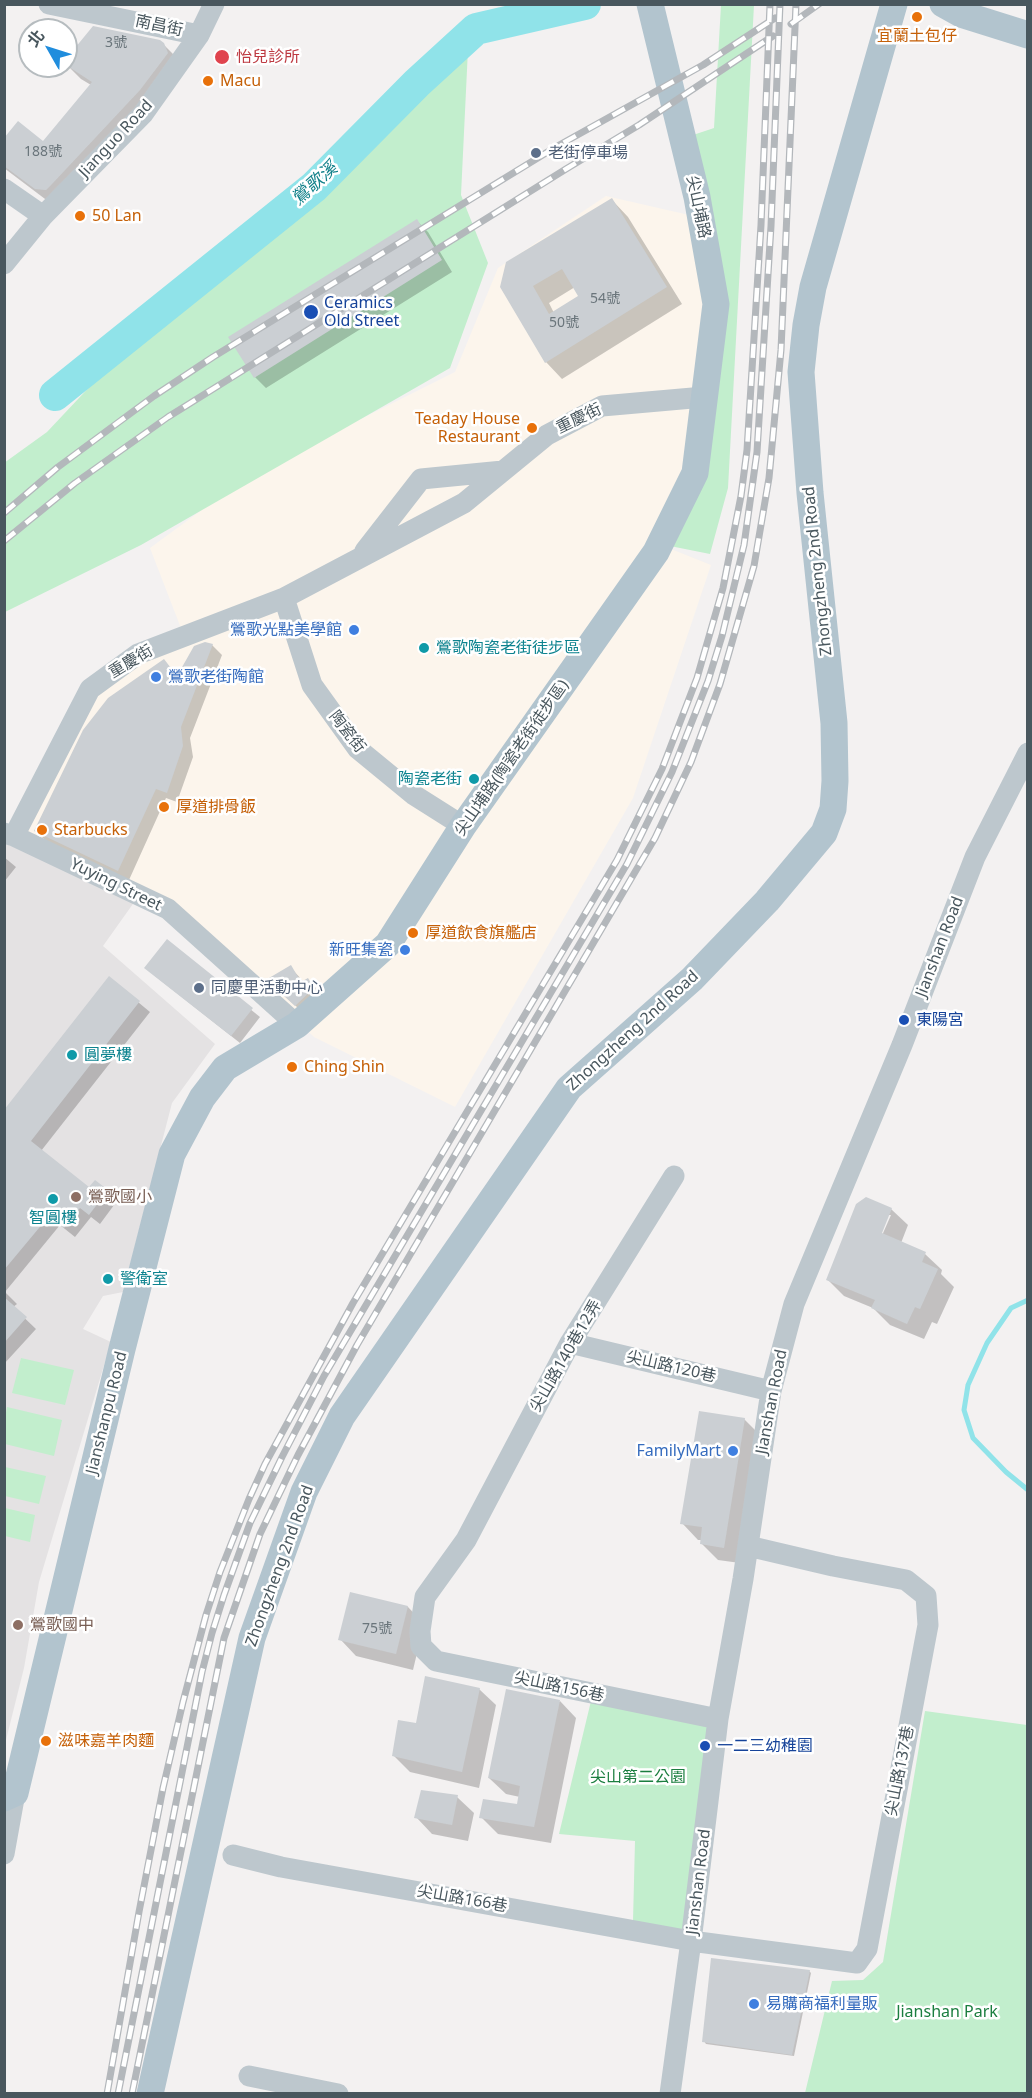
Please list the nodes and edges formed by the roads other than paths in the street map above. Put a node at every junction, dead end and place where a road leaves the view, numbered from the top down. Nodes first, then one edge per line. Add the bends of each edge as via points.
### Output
1 (48, 4) edge
2 (214, 4) edge
3 (894, 4) edge
4 (943, 4) edge
5 (87, 8) edge
6 (651, 12) edge
7 (199, 35) junction
8 (1028, 35) edge
9 (4, 189) edge
10 (43, 216) junction
11 (4, 264) edge
12 (704, 397) junction
13 (503, 471) junction
14 (358, 558) junction
15 (284, 598) junction
16 (1028, 753) edge
17 (463, 826) junction
18 (9, 834) edge
19 (297, 1025) junction
20 (674, 1176) dead end
21 (570, 1343) junction
22 (771, 1391) junction
23 (748, 1546) junction
24 (420, 1631) joint
25 (718, 1719) junction
26 (10, 1795) edge
27 (4, 1854) edge
28 (233, 1855) dead end
29 (691, 1941) junction
30 (249, 2076) dead end
31 (150, 2094) edge
32 (338, 2094) edge
33 (670, 2094) edge

1 - 5 street, 南昌街
2 - 7 street, Jianguo Road
3 - 31 main road, Zhongzheng 2nd Road via 813,287 801,372 834,723 833,809 824,833 767,901 692,979 568,1088 342,1416 304,1492 252,1638
4 - 8 main road via 961,14
5 - 7 street, 南昌街
6 - 12 main road, 尖山埔路 via 697,197 716,304
7 - 10 street, Jianguo Road via 143,114
9 - 10 street
10 - 11 street, Jianguo Road
12 - 13 street, 重慶街 via 602,406 547,435
12 - 17 main road, 尖山埔路(陶瓷老街徒步區) via 695,473 664,539
13 - 14 street, 重慶街 via 464,503
13 - 14 street, 重慶街 via 421,479
14 - 15 street, 重慶街
15 - 17 street, 陶瓷街 via 312,685 358,749 414,795
15 - 18 street, 重慶街 via 138,654 90,689
16 - 22 street, Jianshan Road via 975,857 794,1304
17 - 19 main road, 尖山埔路(陶瓷老街徒步區) via 388,944
18 - 19 street, Yuying Street via 168,909
19 - 26 main road, Jianshanpu Road via 225,1068 202,1098 172,1154
20 - 21 street, 尖山路140巷12弄
21 - 22 street, 尖山路120巷
21 - 24 street, 尖山路140巷12弄 via 466,1540 425,1597
22 - 23 street, Jianshan Road
23 - 25 street, Jianshan Road
23 - 29 street, 尖山路137巷 via 906,1580 926,1596 928,1625 867,1949 856,1963
24 - 25 street, 尖山路156巷 via 422,1646 436,1661
25 - 29 street, Jianshan Road
26 - 27 street, Jianshanpu Road
28 - 29 street, 尖山路166巷
29 - 33 street, Jianshan Road
30 - 32 street

